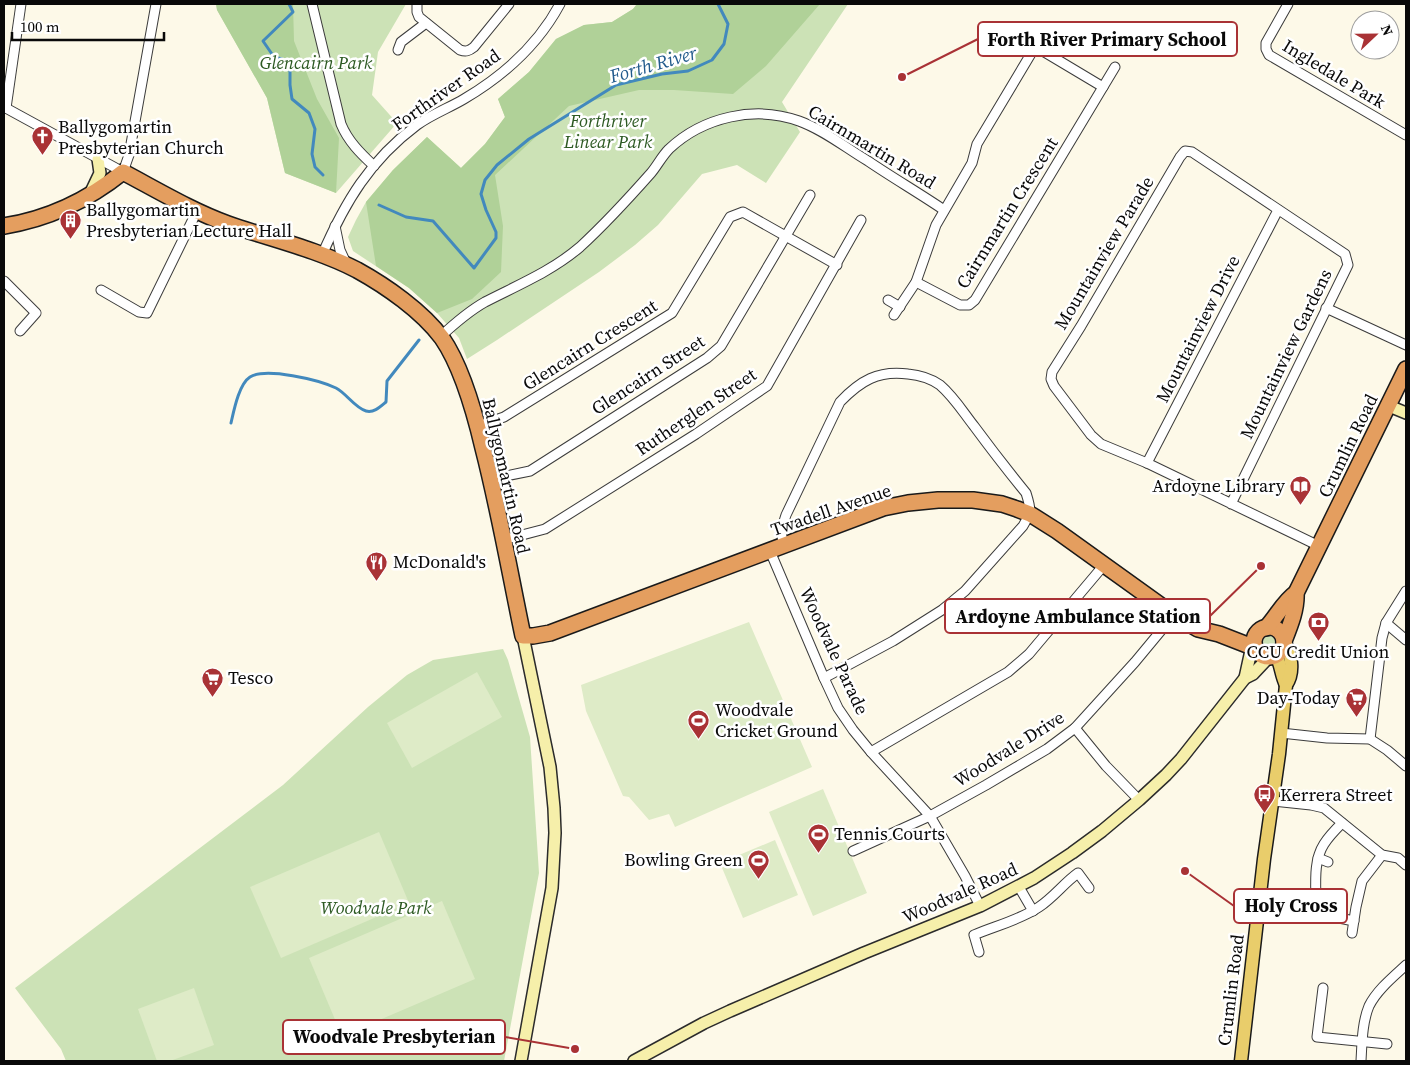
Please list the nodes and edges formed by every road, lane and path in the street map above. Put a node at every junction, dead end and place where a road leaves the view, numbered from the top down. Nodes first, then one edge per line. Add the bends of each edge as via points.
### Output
1 (21, 4) edge
2 (156, 4) edge
3 (312, 4) edge
4 (417, 4) edge
5 (509, 4) edge
6 (560, 4) edge
7 (1288, 4) edge
8 (426, 23) junction
9 (1011, 32) dead end
10 (1035, 47) junction
11 (398, 50) dead end
12 (1115, 67) dead end
13 (1103, 87) junction
14 (5, 108) edge
15 (1406, 135) edge
16 (1185, 152) joint
17 (98, 159) junction
18 (374, 166) junction
19 (123, 172) junction
20 (810, 195) dead end
21 (90, 196) junction
22 (944, 210) junction
23 (1278, 210) junction
24 (197, 211) junction
25 (862, 220) dead end
26 (335, 225) junction
27 (4, 226) edge
28 (785, 236) junction
29 (322, 255) junction
30 (837, 265) junction
31 (349, 267) junction
32 (4, 282) edge
33 (916, 282) junction
34 (101, 290) dead end
35 (888, 300) dead end
36 (900, 307) junction
37 (1326, 308) junction
38 (894, 315) dead end
39 (20, 331) dead end
40 (440, 337) junction
41 (1406, 345) edge
42 (1406, 369) edge
43 (1389, 406) junction
44 (1406, 414) edge
45 (478, 426) junction
46 (1147, 464) junction
47 (491, 479) junction
48 (1231, 504) junction
49 (1030, 514) junction
50 (503, 540) junction
51 (785, 546) junction
52 (1319, 546) junction
53 (770, 551) junction
54 (1104, 565) junction
55 (1406, 591) edge
56 (1296, 593) junction
57 (1174, 615) junction
58 (1386, 623) junction
59 (1265, 628) junction
60 (1219, 634) junction
61 (523, 636) junction
62 (1406, 640) edge
63 (1284, 641) junction
64 (1264, 652) junction
65 (824, 678) junction
66 (1286, 685) junction
67 (1076, 728) junction
68 (1280, 733) junction
69 (1370, 739) junction
70 (871, 752) junction
71 (1406, 766) edge
72 (1139, 800) junction
73 (1273, 801) junction
74 (930, 816) junction
75 (1342, 823) junction
76 (853, 851) dead end
77 (1384, 856) junction
78 (1318, 858) junction
79 (1328, 862) dead end
80 (1406, 865) edge
81 (1019, 887) junction
82 (1088, 888) dead end
83 (1316, 904) dead end
84 (980, 906) junction
85 (1033, 911) junction
86 (1340, 918) dead end
87 (1354, 921) junction
88 (1352, 933) dead end
89 (979, 952) dead end
90 (1406, 965) edge
91 (1323, 988) dead end
92 (1362, 1042) junction
93 (1387, 1044) dead end
94 (521, 1061) edge
95 (634, 1061) edge
96 (1241, 1061) edge
97 (1360, 1061) edge

1 - 14 street
2 - 19 street via 129,155
3 - 18 street via 341,124 351,142
4 - 8 street via 419,17
5 - 8 street via 474,47 464,52
6 - 18 street, Forthriver Road via 525,52 505,71 488,85 419,124
7 - 15 street, Ingledale Park via 1266,43 1269,55
8 - 11 street via 401,42
9 - 10 street
10 - 13 street
10 - 22 street via 977,144 972,163
12 - 13 street, Cairnmartin Crescent
13 - 33 street, Cairnmartin Crescent via 975,300 969,305 960,305
14 - 17 street, Ballygomartin Road
16 - 23 street, Mountainview Gardens via 1192,152
16 - 46 street, Mountainview Parade via 1052,372 1051,380 1101,444
17 - 19 street, Ballygomartin Road
17 - 21 main road via 100,174
18 - 26 street, Forthriver Road via 347,202
19 - 21 highway
19 - 24 highway, Ballygomartin Road
20 - 28 street, Glencairn Street
21 - 27 highway via 43,217
22 - 33 street
22 - 40 street, Cairnmartin Road via 800,122 772,114 713,121 669,150 613,215 574,252 525,283 474,309
23 - 37 street, Mountainview Gardens via 1345,254 1348,265
23 - 46 street, Mountainview Drive
24 - 29 highway, Ballygomartin Road
24 - 34 street via 147,313 139,312
25 - 30 street, Rutherglen Street
26 - 29 street, Forthriver Road
26 - 31 street via 340,250
28 - 30 street, Glencairn Crescent
28 - 45 street, Glencairn Crescent via 743,212 730,217 672,313 504,417
28 - 47 street, Glencairn Street via 721,346 707,358 530,470
29 - 31 highway, Ballygomartin Road
30 - 50 street, Rutherglen Street via 767,386 545,529
31 - 40 highway, Ballygomartin Road via 413,308
32 - 39 street via 36,313
33 - 36 street
35 - 36 street
36 - 38 street
37 - 41 street
37 - 48 street, Mountainview Gardens
40 - 45 highway, Ballygomartin Road via 454,360
42 - 43 highway, Crumlin Road
43 - 44 main road
43 - 52 highway, Crumlin Road
45 - 47 highway, Ballygomartin Road
46 - 48 street
47 - 50 highway, Ballygomartin Road
48 - 52 street
49 - 51 highway, Twadell Avenue via 1002,504 973,500 908,503 883,508
49 - 51 street via 1026,493 954,399 938,384 921,375 891,373 861,383 840,402 786,515 781,531
49 - 54 highway, Twadell Avenue
49 - 65 street via 990,564 942,610
50 - 61 highway, Ballygomartin Road
51 - 53 highway, Twadell Avenue
52 - 56 highway, Crumlin Road
53 - 61 highway, Twadell Avenue via 550,633
53 - 65 street, Woodvale Parade
54 - 57 highway, Twadell Avenue
54 - 70 street via 1028,654 1008,672
55 - 58 street
56 - 59 highway, Crumlin Road
56 - 63 highway, Crumlin Road via 1297,603
57 - 60 highway, Twadell Avenue via 1198,629
57 - 67 street, Woodvale Drive
58 - 62 street
58 - 69 street
59 - 60 highway, Twadell Avenue via 1240,634
59 - 63 highway via 1278,630
59 - 64 highway via 1256,634 1254,643
60 - 64 highway, Twadell Avenue
61 - 94 main road, Ballygomartin Road via 550,767 555,832 552,888
63 - 64 highway via 1282,649
63 - 66 main road, Crumlin Road via 1290,650 1291,664 1290,680
64 - 66 main road, Crumlin Road via 1278,660
64 - 72 main road, Woodvale Road via 1253,674 1245,678 1181,759
65 - 70 street, Woodvale Parade via 838,708
66 - 68 main road, Crumlin Road
67 - 72 street
67 - 74 street, Woodvale Drive via 1047,749
68 - 69 street
68 - 73 main road, Crumlin Road
69 - 71 street
70 - 74 street, Woodvale Parade
72 - 81 main road, Woodvale Road via 1072,853
73 - 75 street via 1324,808
73 - 96 main road, Crumlin Road
74 - 76 street, Woodvale Drive
74 - 84 street, Woodvale Parade
75 - 77 street
75 - 78 street via 1324,844
77 - 80 street via 1398,858
77 - 87 street via 1362,881
78 - 79 street
78 - 83 street
81 - 84 main road, Woodvale Road
81 - 85 street
82 - 85 street via 1078,873
84 - 95 main road, Woodvale Road via 730,1011
85 - 89 street via 974,934
86 - 87 street
87 - 88 street
90 - 92 street via 1378,992 1370,1005
91 - 92 street via 1317,1037
92 - 93 street
92 - 97 street

